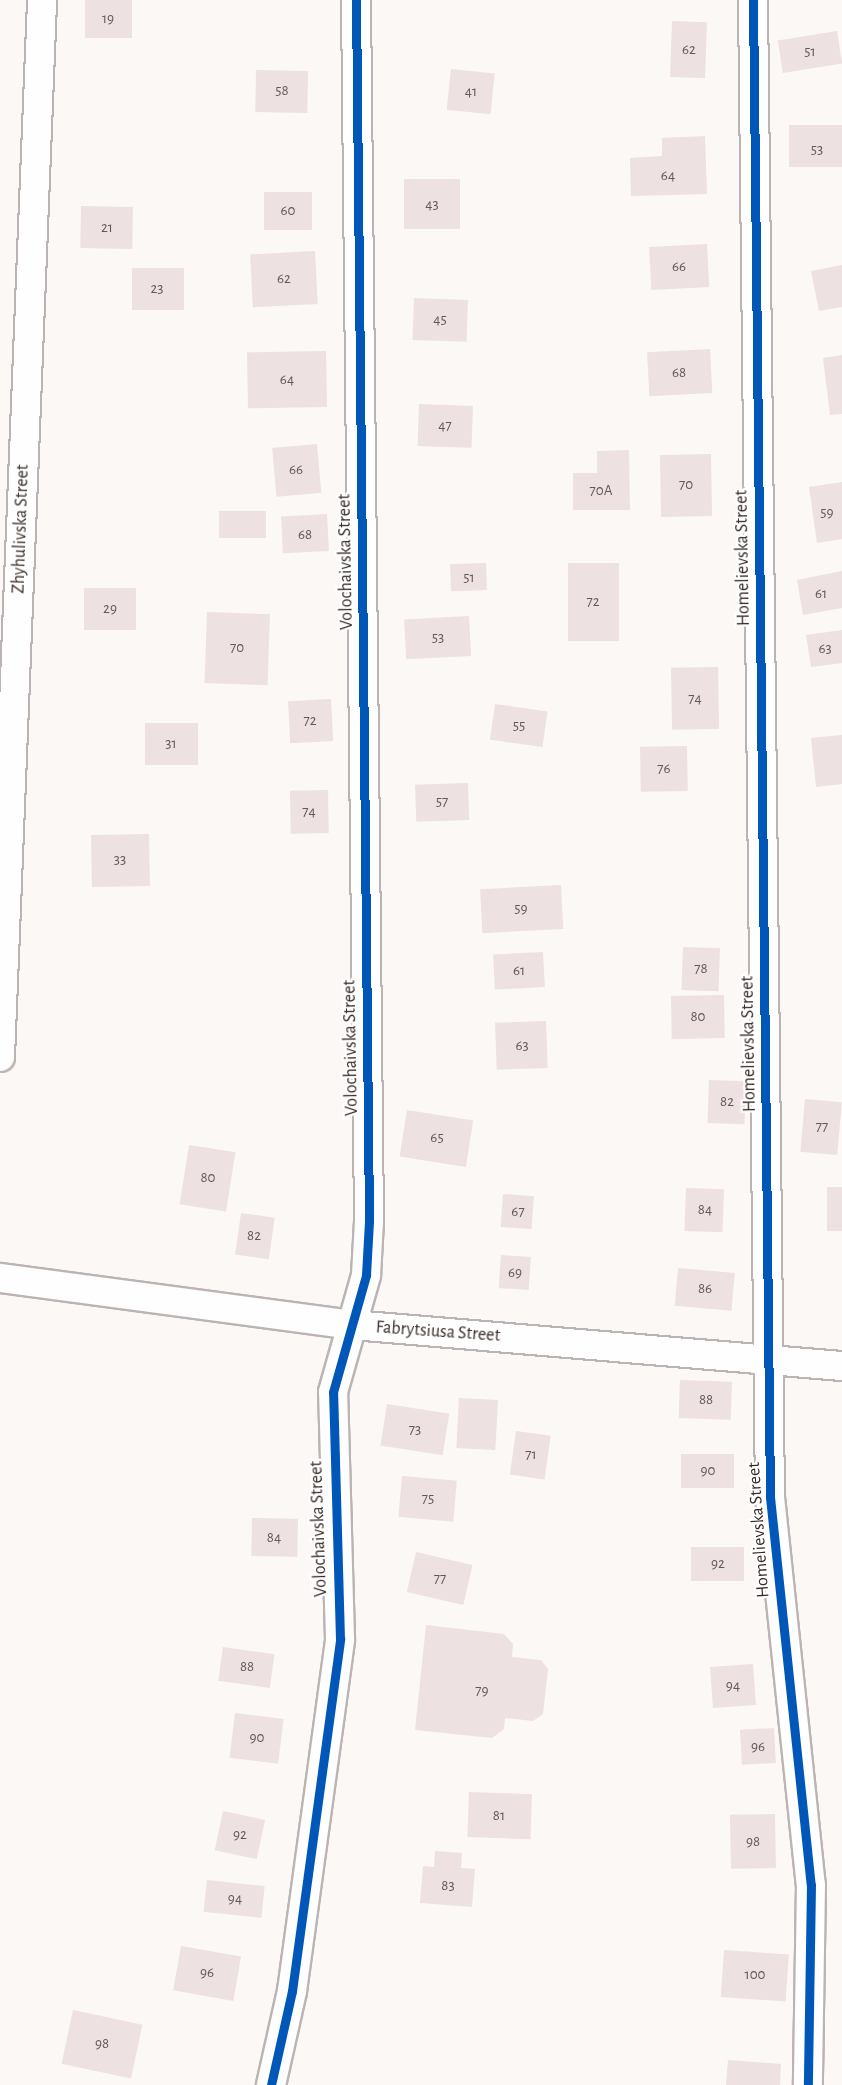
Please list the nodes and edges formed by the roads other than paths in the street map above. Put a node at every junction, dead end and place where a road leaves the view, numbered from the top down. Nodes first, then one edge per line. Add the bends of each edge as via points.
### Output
1 (42, 0) edge
2 (356, 0) edge
3 (753, 0) edge
4 (0, 1057) edge
5 (0, 1278) edge
6 (353, 1325) junction
7 (770, 1358) junction
8 (842, 1366) edge
9 (271, 2085) edge
10 (808, 2085) edge

1 - 4 street, Zhyhulivska Street
2 - 6 street, Volochaivska Street via 369,1221 366,1275
3 - 7 street, Homelievska Street
5 - 6 street, Fabrytsiusa Street
6 - 7 street, Fabrytsiusa Street
6 - 9 street, Volochaivska Street via 333,1392 340,1638 292,1991
7 - 8 street, Fabrytsiusa Street
7 - 10 street, Homelievska Street via 770,1497 811,1885

